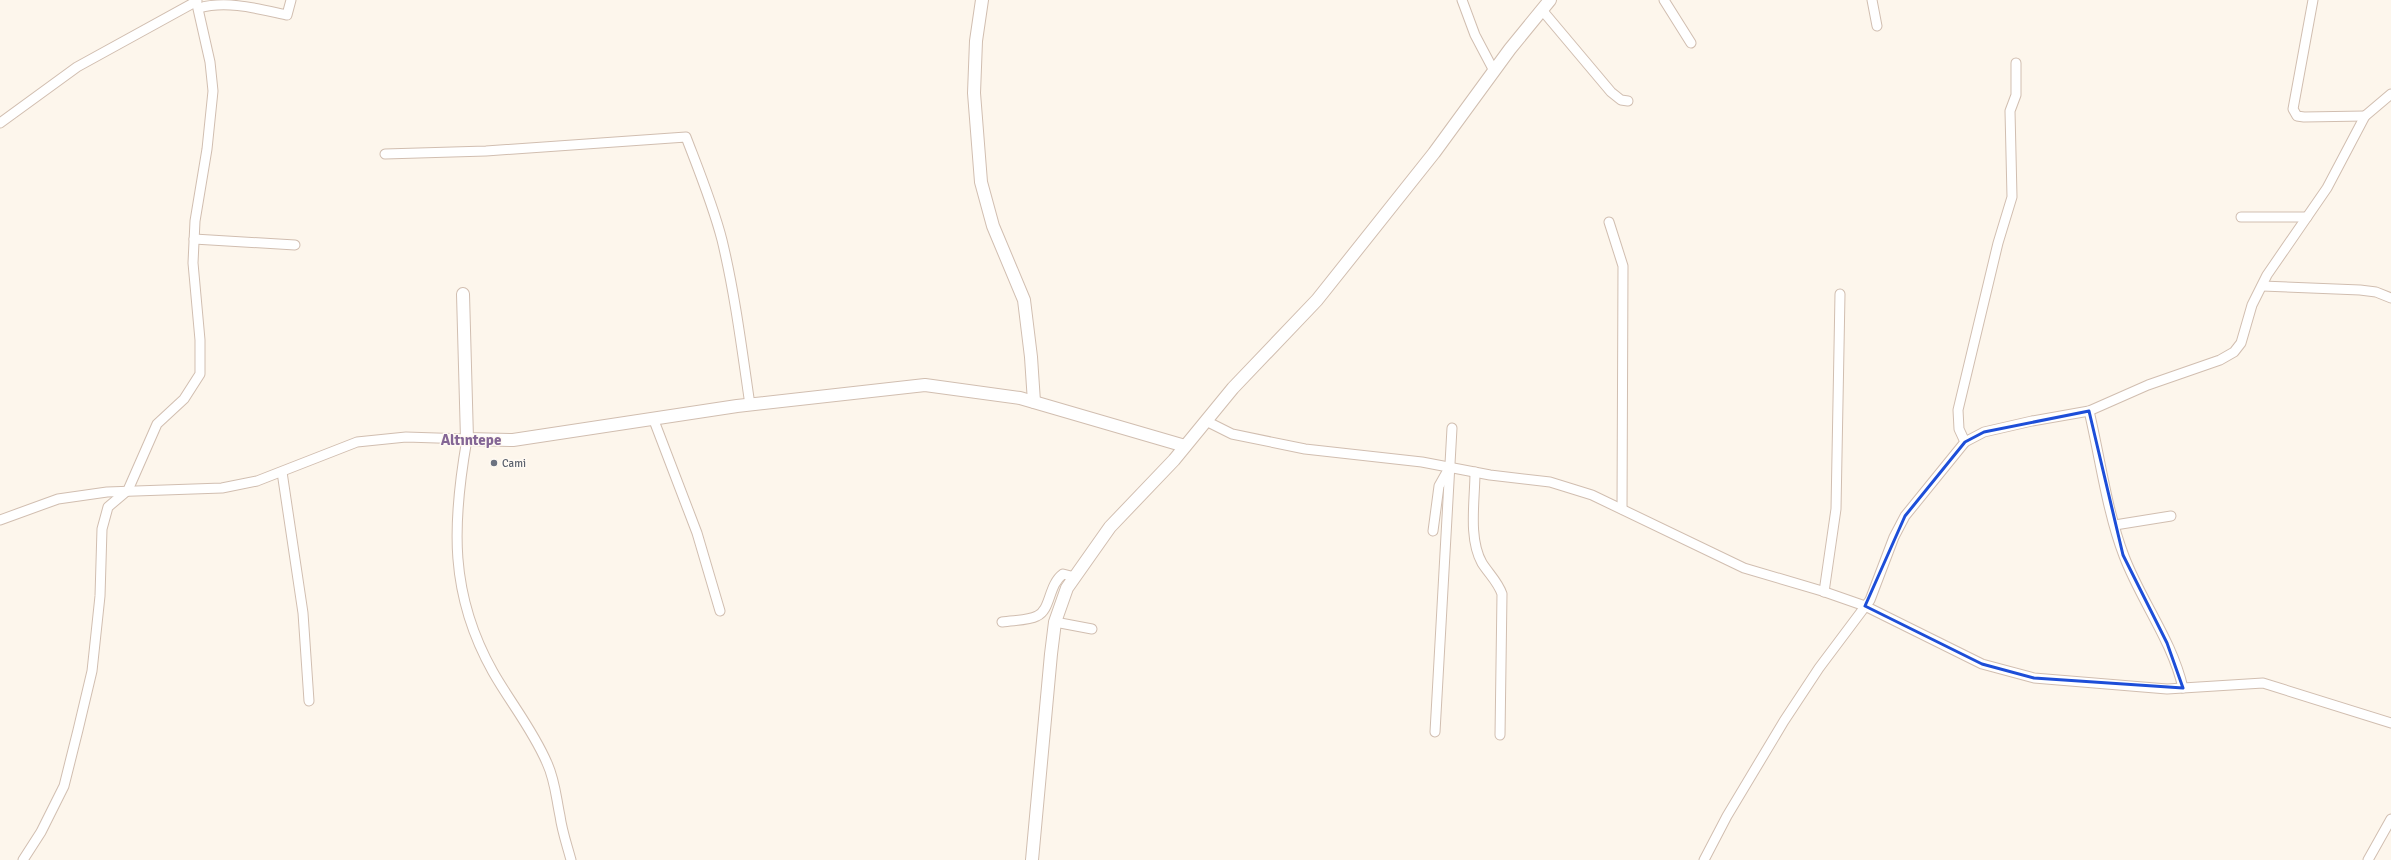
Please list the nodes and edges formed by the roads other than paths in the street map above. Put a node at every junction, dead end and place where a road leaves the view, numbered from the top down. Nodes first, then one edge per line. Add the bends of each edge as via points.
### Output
1 (291, 0) edge
2 (982, 0) edge
3 (1462, 0) edge
4 (1550, 0) edge
5 (1664, 0) edge
6 (1872, 0) edge
7 (2312, 0) edge
8 (197, 3) edge
9 (1542, 10) junction
10 (1877, 26) dead end
11 (1691, 43) dead end
12 (2016, 63) dead end
13 (1494, 70) junction
14 (2391, 94) edge
15 (1628, 101) dead end
16 (2365, 116) junction
17 (0, 123) edge
18 (384, 154) dead end
19 (2241, 217) dead end
20 (2307, 217) junction
21 (1609, 222) dead end
22 (194, 239) junction
23 (295, 245) dead end
24 (2262, 286) junction
25 (463, 294) dead end
26 (1840, 294) dead end
27 (2391, 298) edge
28 (1034, 402) junction
29 (750, 404) junction
30 (2089, 411) junction
31 (653, 418) junction
32 (1206, 421) junction
33 (1452, 428) dead end
34 (467, 439) junction
35 (1965, 442) junction
36 (1185, 446) junction
37 (1450, 468) junction
38 (282, 472) junction
39 (1475, 472) junction
40 (128, 490) junction
41 (1622, 509) junction
42 (2172, 516) dead end
43 (0, 520) edge
44 (2115, 525) junction
45 (1433, 531) dead end
46 (1075, 577) junction
47 (1824, 592) junction
48 (1865, 606) junction
49 (720, 611) dead end
50 (1002, 622) dead end
51 (1055, 622) junction
52 (1092, 629) dead end
53 (2183, 688) junction
54 (309, 701) dead end
55 (2391, 723) edge
56 (1435, 732) dead end
57 (1500, 734) dead end
58 (2391, 819) edge
59 (28, 859) edge
60 (571, 860) edge
61 (1032, 860) edge
62 (1704, 860) edge
63 (2368, 860) edge

1 - 8 street via 288,15 223,2
2 - 28 street via 976,41 974,93 981,182 993,226 1024,300
3 - 13 street via 1475,34
4 - 9 street
5 - 11 street
6 - 10 street
7 - 16 street via 2293,109 2297,116 2304,117
8 - 17 street via 83,63
8 - 22 street via 213,91
9 - 13 street
9 - 15 street via 1611,92 1621,100
12 - 35 street via 2016,95 2010,110 2012,197 1996,251 1958,410 1959,429
13 - 32 street via 1434,153 1317,300 1233,388
14 - 16 street
16 - 20 street via 2327,188
18 - 29 street via 486,151 686,137 722,240 738,316
19 - 20 street
20 - 24 street
21 - 41 street via 1623,266
22 - 23 street
22 - 40 street via 193,263 200,340 200,374 184,399 157,424
24 - 27 street via 2360,290 2376,292
24 - 30 street via 2252,305 2241,343 2234,352 2220,360 2148,385
25 - 34 street
26 - 47 street via 1836,509
28 - 29 street via 925,385
28 - 36 street
29 - 31 street
30 - 35 street via 1991,430
30 - 44 street
31 - 34 street via 513,440
31 - 49 street via 697,533
32 - 36 street
32 - 37 street via 1232,434 1266,442
33 - 37 street
34 - 38 street via 406,436 357,442
34 - 60 street via 460,478 456,531 457,567 463,599 480,649 547,763 556,789
35 - 48 street via 1905,516 1894,537 1870,600
36 - 46 street via 1110,527
37 - 39 street
37 - 45 street via 1439,486
37 - 56 street
38 - 40 street via 257,481 222,488
38 - 54 street via 303,613
39 - 41 street via 1550,482 1592,495
39 - 57 street via 1475,542 1482,563 1499,585 1502,594
40 - 43 street via 58,500
40 - 59 street via 108,507 102,529 100,596 92,671 64,786
41 - 47 street via 1744,568
42 - 44 street
44 - 53 street via 2123,555 2167,642
46 - 50 street via 1063,574 1055,580 1045,609 1037,616
46 - 51 street via 1067,588
47 - 48 street
48 - 53 street via 1982,664 2026,676 2074,682
48 - 62 street via 1784,721 1727,816
51 - 52 street
51 - 61 street
53 - 55 street via 2263,683
58 - 63 street

